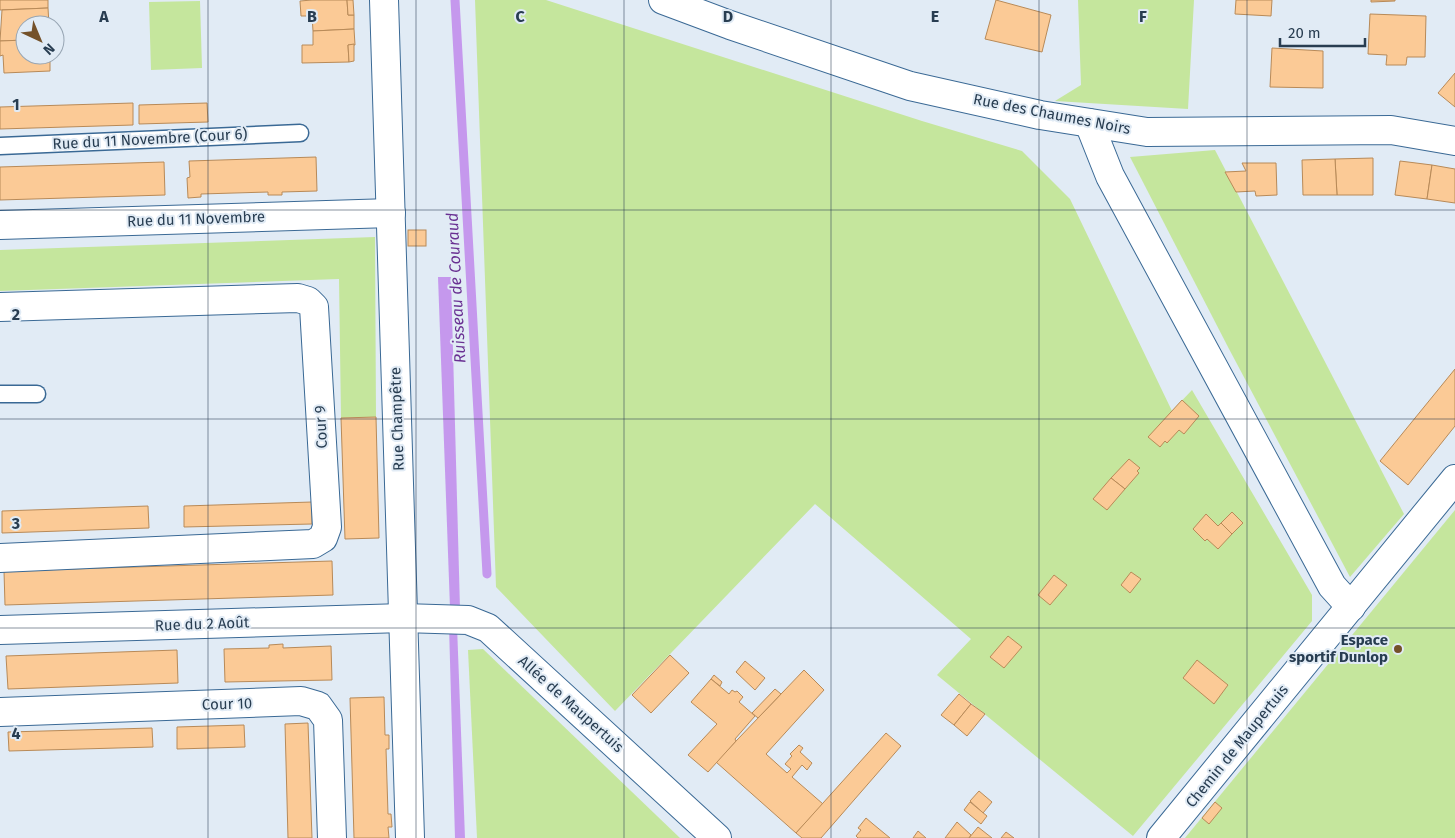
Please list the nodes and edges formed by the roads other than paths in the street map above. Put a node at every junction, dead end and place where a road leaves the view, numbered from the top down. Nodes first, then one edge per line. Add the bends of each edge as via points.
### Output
1 (384, 0) edge
2 (663, 0) edge
3 (1089, 123) junction
4 (300, 132) dead end
5 (1455, 141) edge
6 (0, 146) edge
7 (391, 213) junction
8 (0, 225) edge
9 (0, 307) edge
10 (0, 394) edge
11 (37, 394) dead end
12 (1455, 479) edge
13 (0, 558) edge
14 (1351, 607) junction
15 (403, 618) junction
16 (0, 630) edge
17 (0, 712) edge
18 (332, 838) edge
19 (410, 838) edge
20 (717, 838) edge
21 (1161, 838) edge

1 - 7 street, Rue Champêtre
2 - 3 street, Rue des Chaumes Noirs via 910,86
3 - 5 street, Rue des Chaumes Noirs via 1147,132 1391,130
3 - 14 street via 1110,176 1332,586
4 - 6 lane, Rue du 11 Novembre (Cour 6)
7 - 8 street, Rue du 11 Novembre
7 - 15 street, Rue Champêtre
9 - 13 street, Cour 9 via 298,298 308,301 314,307 327,527 323,538 313,544
10 - 11 lane
12 - 14 street, Chemin de Maupertuis
14 - 21 street, Chemin de Maupertuis
15 - 16 street, Rue du 2 Août
15 - 19 street, Rue Champêtre
15 - 20 street, Allée de Maupertuis via 468,620 488,628
17 - 18 street, Cour 10 via 302,701 318,706 328,720

